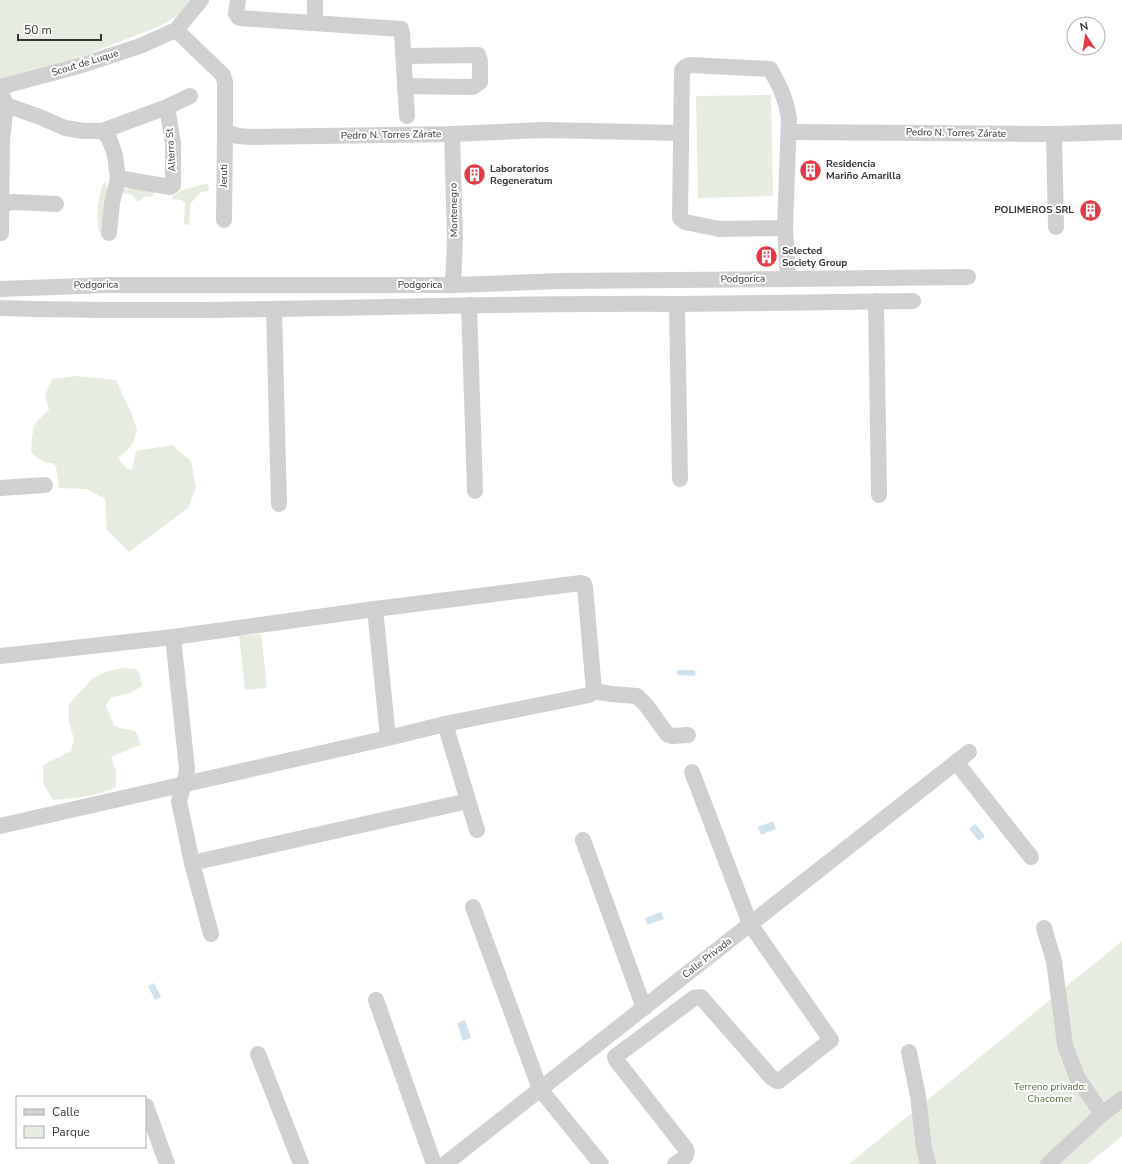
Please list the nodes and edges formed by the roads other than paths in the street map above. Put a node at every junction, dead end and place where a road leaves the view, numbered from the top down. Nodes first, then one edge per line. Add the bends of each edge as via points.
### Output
1 (201, 0) edge
2 (238, 0) edge
3 (315, 0) edge
4 (315, 23) junction
5 (176, 30) junction
6 (404, 56) junction
7 (405, 86) junction
8 (3, 96) edge
9 (190, 96) dead end
10 (167, 107) junction
11 (407, 116) dead end
12 (102, 131) junction
13 (224, 132) junction
14 (790, 132) junction
15 (1122, 132) edge
16 (681, 133) junction
17 (452, 134) junction
18 (1054, 134) junction
19 (118, 178) junction
20 (1, 204) edge
21 (56, 204) dead end
22 (224, 220) dead end
23 (1056, 227) dead end
24 (785, 228) junction
25 (1, 233) edge
26 (109, 233) dead end
27 (968, 277) dead end
28 (788, 279) junction
29 (453, 285) junction
30 (0, 289) edge
31 (913, 301) dead end
32 (876, 302) junction
33 (677, 304) junction
34 (469, 305) junction
35 (0, 308) edge
36 (274, 309) junction
37 (680, 479) dead end
38 (45, 485) dead end
39 (0, 488) edge
40 (475, 491) dead end
41 (879, 495) dead end
42 (279, 504) dead end
43 (375, 609) junction
44 (173, 637) junction
45 (0, 656) edge
46 (594, 691) junction
47 (445, 724) junction
48 (688, 735) dead end
49 (388, 738) junction
50 (969, 752) dead end
51 (956, 762) junction
52 (692, 772) dead end
53 (184, 784) junction
54 (468, 801) junction
55 (0, 826) edge
56 (477, 830) dead end
57 (583, 840) dead end
58 (1031, 857) dead end
59 (192, 863) junction
60 (473, 908) dead end
61 (750, 924) junction
62 (1044, 928) dead end
63 (211, 934) dead end
64 (376, 1000) dead end
65 (644, 1008) junction
66 (909, 1052) dead end
67 (258, 1054) dead end
68 (540, 1090) junction
69 (1122, 1099) edge
70 (146, 1106) dead end
71 (1102, 1114) junction
72 (167, 1164) edge
73 (301, 1164) edge
74 (434, 1164) edge
75 (445, 1164) edge
76 (601, 1164) edge
77 (675, 1164) edge
78 (928, 1164) edge
79 (1048, 1164) edge

1 - 5 street, Scout de Luque
2 - 4 street via 236,14 239,18
3 - 4 street
4 - 6 street via 401,29
5 - 8 street, Scout de Luque via 140,46 89,62
5 - 13 street via 223,75
6 - 7 street
6 - 7 street via 478,55 480,61 480,82 473,86
7 - 11 street
8 - 12 street via 65,128
8 - 20 street
9 - 10 street
10 - 12 street
10 - 19 street, Alterra St via 173,143 173,185 170,187
12 - 19 street via 109,138 115,155
13 - 17 street, Pedro N. Torres Zárate via 252,137
13 - 22 street, Jeruti
14 - 16 street via 787,103 770,69 690,65 682,70
14 - 18 street, Pedro N. Torres Zárate
14 - 24 street
15 - 18 street, Pedro N. Torres Zárate
16 - 17 street, Pedro N. Torres Zárate via 544,130
16 - 24 street via 682,221 719,229
17 - 29 street, Montenegro via 455,239
18 - 23 street
19 - 26 street
20 - 21 street
20 - 25 street
24 - 28 street
27 - 28 street, Podgorica
28 - 29 street, Podgorica via 562,281
29 - 30 street, Podgorica via 108,285
31 - 32 street
32 - 33 street
32 - 41 street
33 - 34 street
33 - 37 street
34 - 36 street
34 - 40 street
35 - 36 street
36 - 42 street
38 - 39 street
43 - 44 street
43 - 46 street via 583,583
43 - 49 street
44 - 45 street
44 - 53 street via 187,769
46 - 47 street via 589,695
46 - 48 street via 637,696 667,734
47 - 49 street
47 - 54 street
49 - 53 street
50 - 51 street, Calle Privada
51 - 58 street
51 - 61 street, Calle Privada
52 - 61 street
53 - 55 street
53 - 59 street via 179,801
54 - 56 street
54 - 59 street
57 - 65 street
59 - 63 street
60 - 68 street
61 - 65 street, Calle Privada
61 - 77 street via 832,1040 777,1081 701,996 698,996 616,1056 616,1060 686,1149 686,1156
62 - 71 street via 1054,961 1065,1044 1077,1077
64 - 74 street
65 - 68 street, Calle Privada
66 - 78 street
67 - 73 street
68 - 75 street, Calle Privada
68 - 76 street
69 - 71 street
70 - 72 street
71 - 79 street

